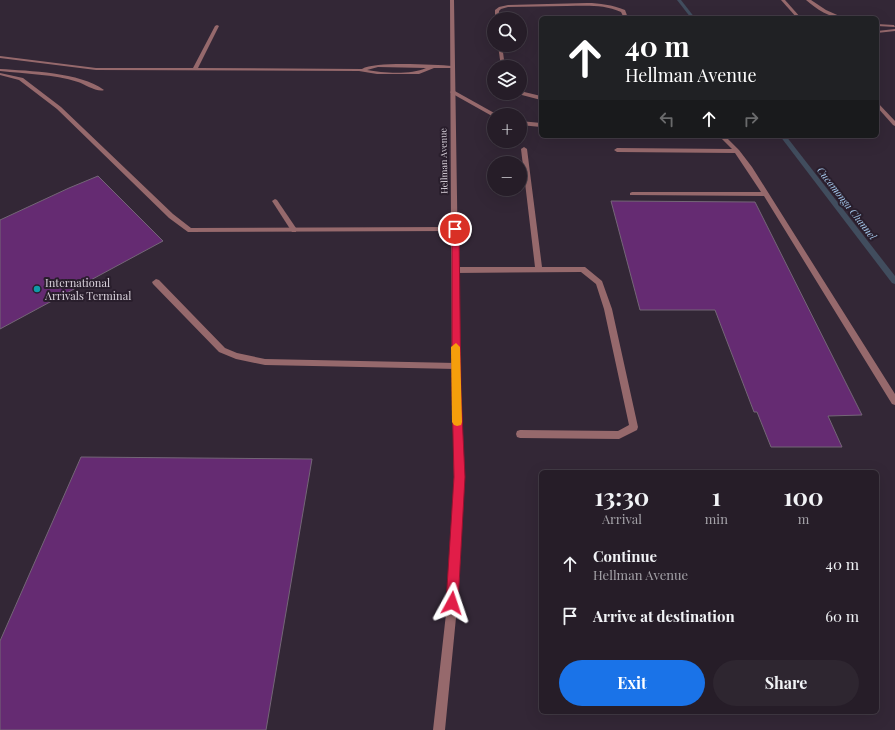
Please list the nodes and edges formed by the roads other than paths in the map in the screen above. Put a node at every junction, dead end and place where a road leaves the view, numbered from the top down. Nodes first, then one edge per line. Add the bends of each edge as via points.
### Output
1 (452, 0) edge
2 (783, 0) edge
3 (808, 0) edge
4 (497, 12) edge
5 (625, 16) edge
6 (797, 16) edge
7 (837, 16) edge
8 (879, 25) edge
9 (217, 26) dead end
10 (895, 26) edge
11 (895, 30) edge
12 (879, 32) edge
13 (0, 57) edge
14 (453, 66) junction
15 (195, 69) junction
16 (0, 70) edge
17 (0, 74) edge
18 (101, 90) dead end
19 (453, 92) junction
20 (527, 95) edge
21 (539, 98) edge
22 (879, 106) edge
23 (487, 111) edge
24 (527, 124) edge
25 (895, 124) edge
26 (539, 125) edge
27 (724, 138) edge
28 (524, 149) dead end
29 (617, 150) dead end
30 (737, 151) junction
31 (632, 194) dead end
32 (766, 194) junction
33 (274, 201) dead end
34 (455, 229) junction
35 (294, 230) junction
36 (455, 270) junction
37 (539, 270) junction
38 (156, 282) dead end
39 (456, 366) junction
40 (895, 400) edge
41 (520, 434) dead end
42 (439, 730) edge

1 - 14 street, Hellman Avenue
2 - 6 street
3 - 7 street
4 - 5 street via 500,8 508,6 605,5 623,11
8 - 10 street
9 - 15 street
11 - 12 street
13 - 15 street via 96,69
14 - 15 street via 435,66 419,73
14 - 19 street, Hellman Avenue
16 - 18 street via 71,78
17 - 35 street via 21,79 59,108 171,216 190,230
19 - 23 street
19 - 34 street, Hellman Avenue
20 - 21 street
22 - 25 street
24 - 26 street
27 - 30 street
28 - 37 street
29 - 30 street
30 - 32 street
31 - 32 street
32 - 40 street
33 - 35 street
34 - 35 street
34 - 36 street, Hellman Avenue
36 - 37 street
36 - 39 street, Hellman Avenue
37 - 41 street via 583,269 599,283 608,309 634,427 619,434
38 - 39 street via 222,350 236,356 265,362
39 - 42 street, Hellman Avenue via 459,477 454,587

